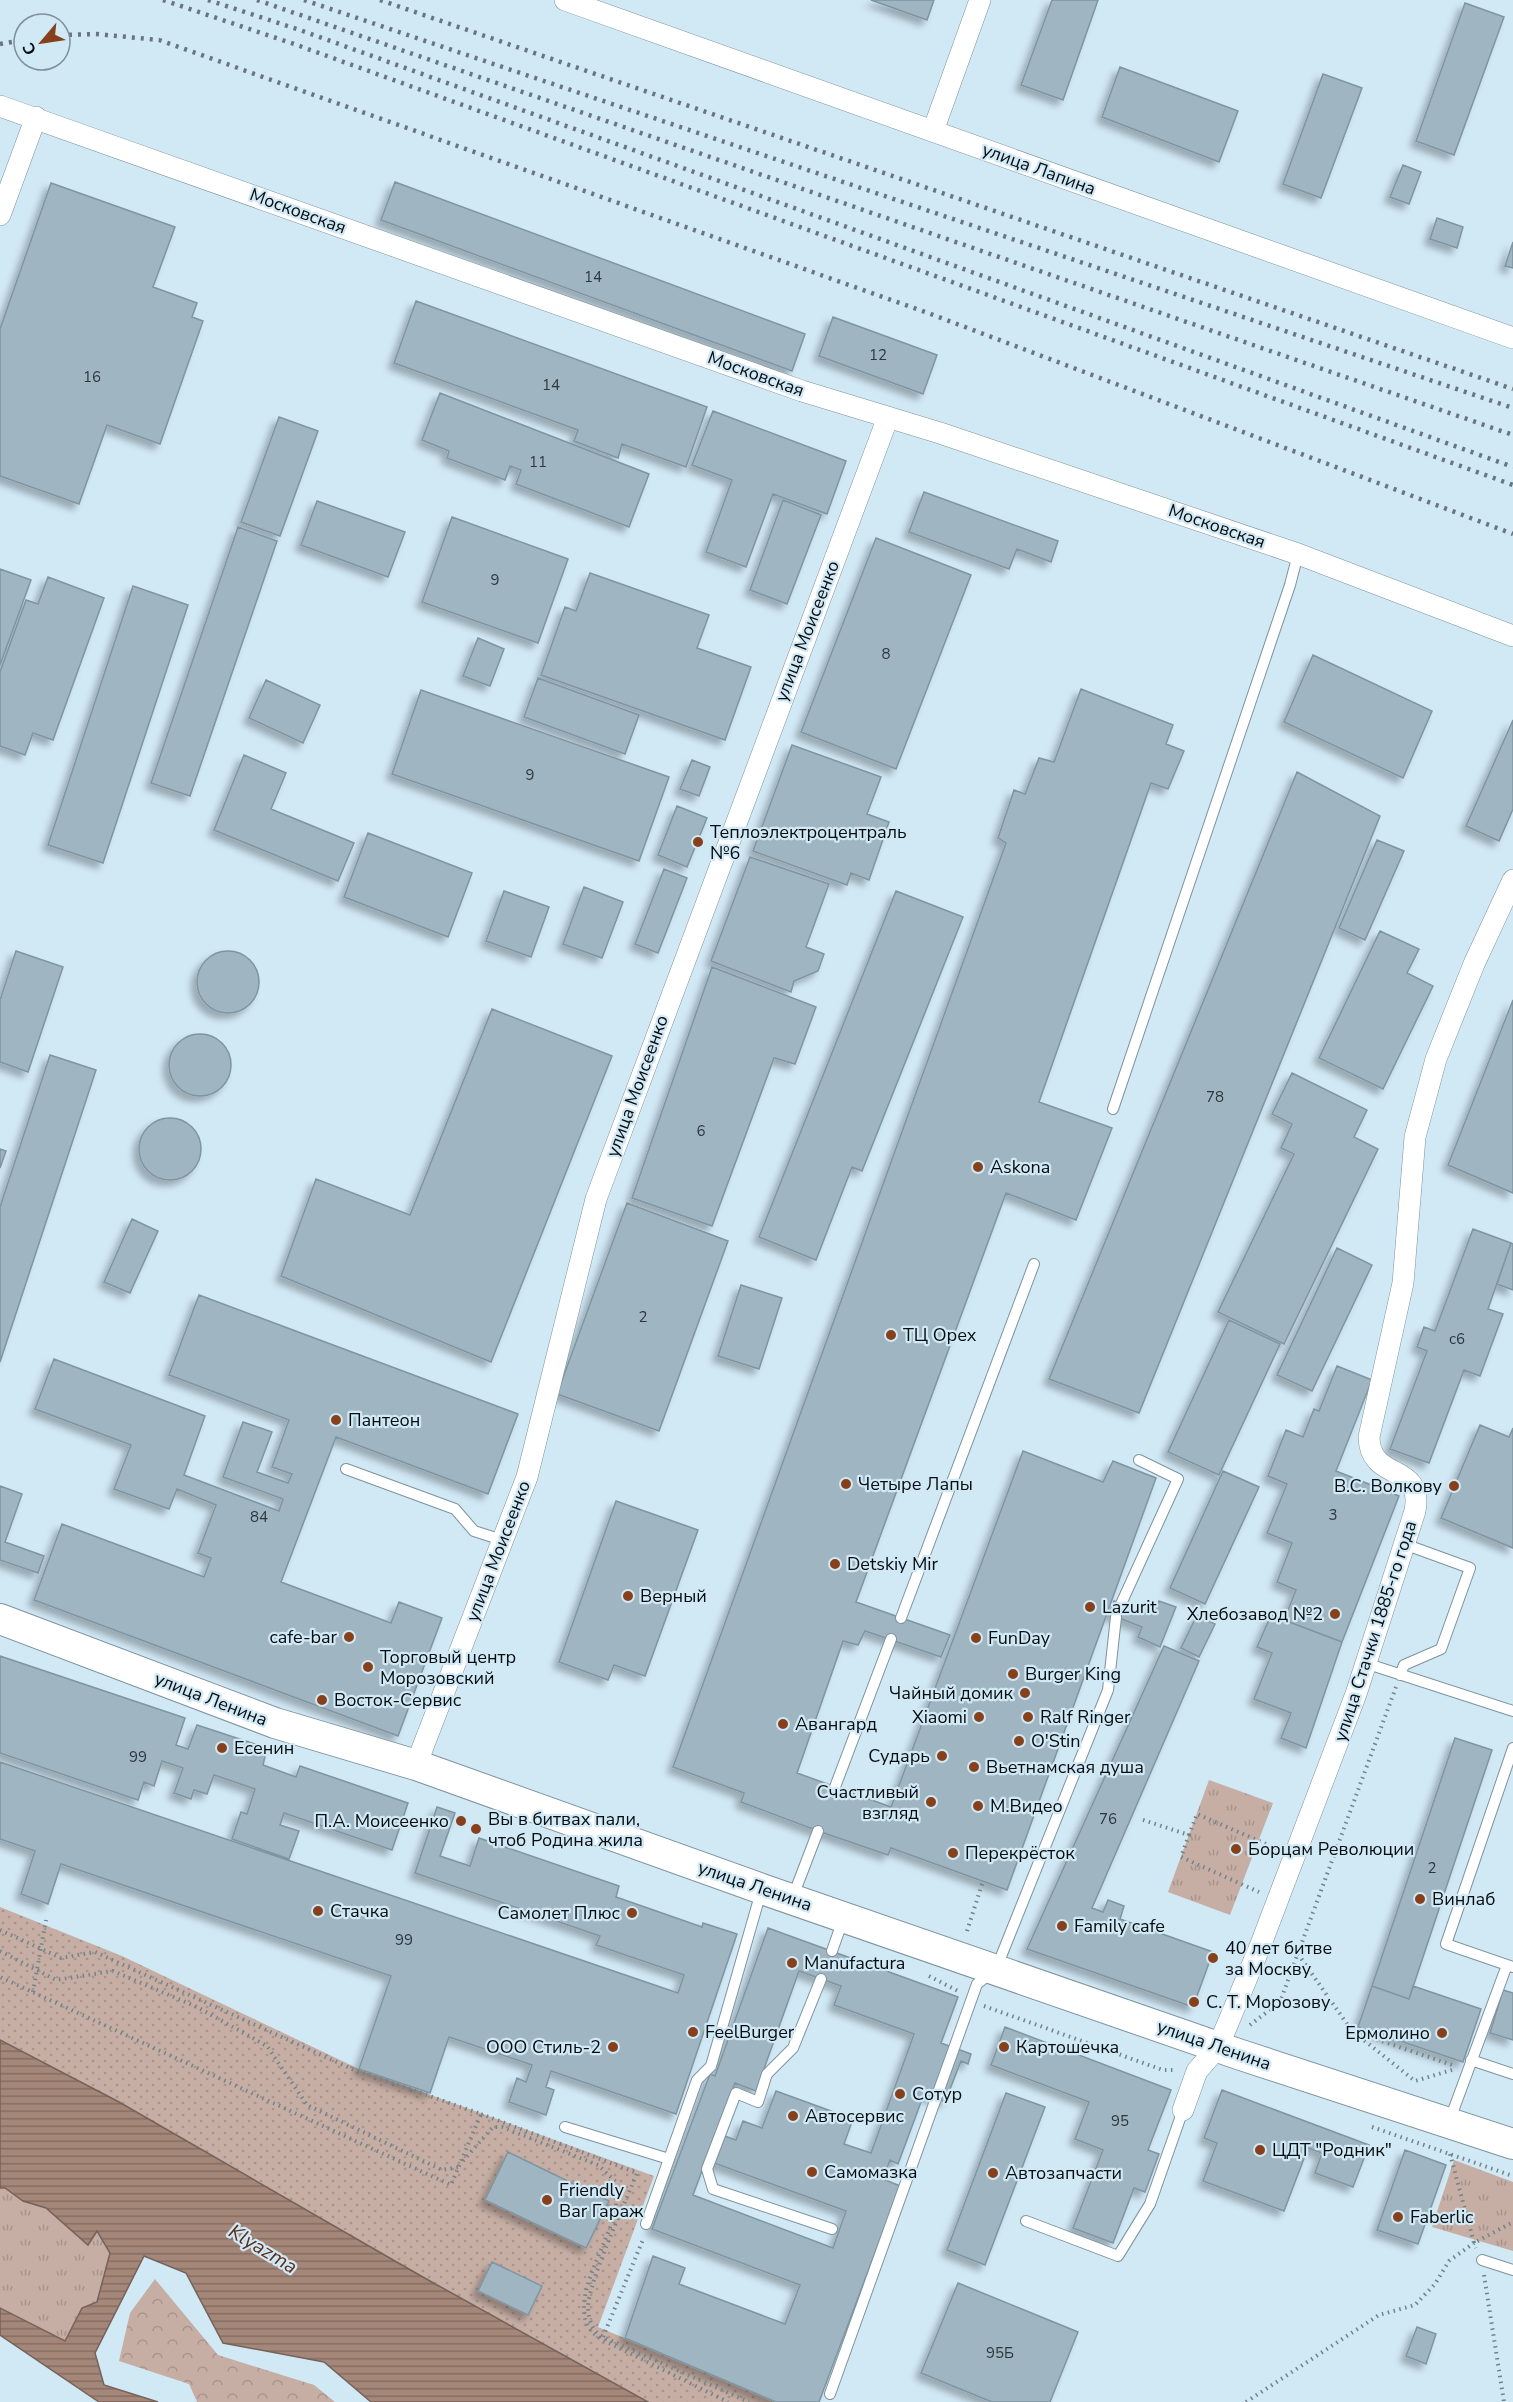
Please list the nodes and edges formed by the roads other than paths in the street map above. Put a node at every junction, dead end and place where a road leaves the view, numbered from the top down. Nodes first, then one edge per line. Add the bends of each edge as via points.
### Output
1 (565, 0) edge
2 (980, 0) edge
3 (0, 106) edge
4 (36, 117) junction
5 (933, 131) junction
6 (0, 215) edge
7 (1513, 338) edge
8 (888, 417) junction
9 (1298, 554) junction
10 (1513, 636) edge
11 (1513, 880) edge
12 (1113, 1109) dead end
13 (1034, 1264) dead end
14 (1139, 1460) dead end
15 (346, 1469) dead end
16 (502, 1540) junction
17 (1404, 1544) junction
18 (1121, 1604) dead end
19 (1116, 1617) dead end
20 (901, 1618) dead end
21 (0, 1619) edge
22 (891, 1640) dead end
23 (1365, 1663) junction
24 (1401, 1675) junction
25 (1513, 1711) edge
26 (1513, 1748) edge
27 (416, 1764) junction
28 (834, 1787) dead end
29 (818, 1831) dead end
30 (762, 1889) junction
31 (792, 1899) junction
32 (844, 1917) junction
33 (832, 1951) dead end
34 (1510, 1966) edge
35 (996, 1969) junction
36 (821, 1979) dead end
37 (1218, 2047) junction
38 (1471, 2060) junction
39 (1513, 2074) edge
40 (1183, 2110) joint
41 (1449, 2122) junction
42 (565, 2127) dead end
43 (1513, 2144) edge
44 (669, 2159) junction
45 (1026, 2221) dead end
46 (646, 2224) dead end
47 (832, 2229) dead end
48 (1482, 2260) road end
49 (1513, 2270) edge
50 (830, 2394) dead end

1 - 5 street, улица Лапина
2 - 5 street
3 - 4 street, Московская
4 - 6 street
4 - 8 street, Московская via 802,391
5 - 7 street, улица Лапина
8 - 9 street, Московская
8 - 16 street, улица Моисеенко via 596,1199 527,1477
9 - 10 street, Московская
9 - 12 lane
11 - 17 street, улица Стачки 1885-го года via 1436,1059 1415,1137 1403,1283 1369,1437 1369,1449 1377,1462 1407,1478 1415,1488 1417,1500
13 - 20 lane
14 - 18 lane via 1178,1479
15 - 16 lane via 455,1509 474,1531
16 - 27 street, улица Моисеенко
17 - 23 street, улица Стачки 1885-го года
17 - 24 lane via 1470,1568 1441,1649 1404,1665
19 - 35 lane via 1108,1690
21 - 27 main road, улица Ленина via 275,1723
22 - 28 lane
23 - 24 lane
23 - 37 street, улица Стачки 1885-го года via 1261,1944
24 - 25 lane
26 - 34 lane via 1446,1944
27 - 30 main road, улица Ленина
29 - 31 lane
30 - 31 main road, улица Ленина
30 - 44 lane via 711,2066 697,2080
31 - 32 main road, улица Ленина
32 - 33 lane
32 - 35 main road, улица Ленина
34 - 38 lane
35 - 37 main road, улица Ленина
35 - 50 lane via 977,1984
36 - 47 lane via 793,2049 767,2074 758,2102 736,2093 707,2169 713,2189
37 - 40 street, улица Стачки 1885-го года via 1197,2071
37 - 41 main road, улица Ленина
38 - 39 lane
38 - 41 lane
40 - 45 lane via 1150,2204 1118,2256
41 - 43 main road, улица Ленина
42 - 44 lane
44 - 46 lane
48 - 49 lane

